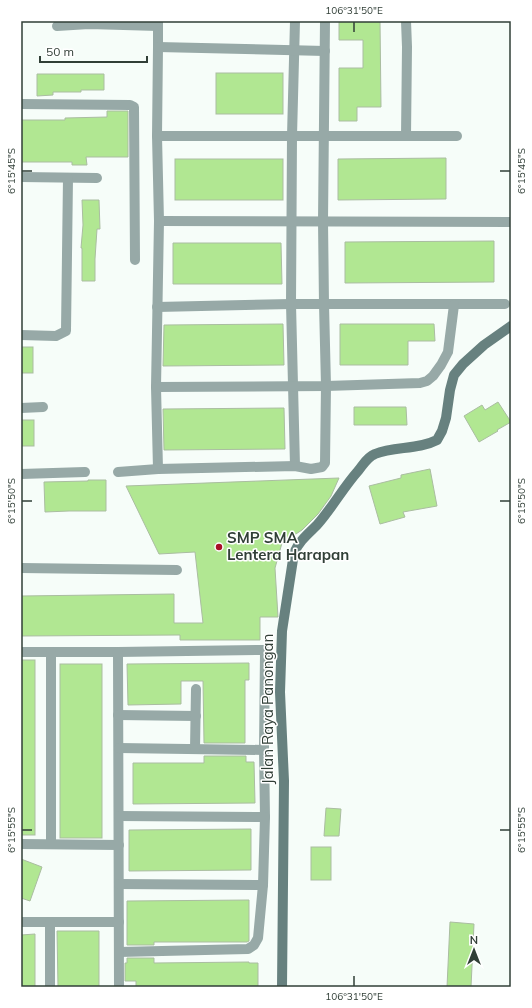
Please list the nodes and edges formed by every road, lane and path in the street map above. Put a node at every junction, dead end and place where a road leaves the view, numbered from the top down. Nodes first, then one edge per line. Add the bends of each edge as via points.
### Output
1 (294, 21) edge
2 (325, 21) edge
3 (406, 21) edge
4 (91, 23) edge
5 (158, 23) edge
6 (57, 26) dead end
7 (158, 47) junction
8 (295, 50) junction
9 (325, 51) junction
10 (21, 104) edge
11 (157, 136) junction
12 (292, 136) junction
13 (325, 136) junction
14 (406, 136) junction
15 (457, 136) dead end
16 (21, 177) edge
17 (68, 178) junction
18 (97, 178) dead end
19 (158, 221) junction
20 (292, 221) junction
21 (323, 221) junction
22 (511, 222) edge
23 (135, 260) dead end
24 (291, 304) junction
25 (324, 304) junction
26 (506, 304) dead end
27 (454, 305) junction
28 (157, 307) junction
29 (511, 326) edge
30 (21, 335) edge
31 (294, 386) junction
32 (326, 386) junction
33 (156, 387) junction
34 (43, 407) dead end
35 (21, 408) edge
36 (295, 466) junction
37 (158, 469) junction
38 (85, 472) dead end
39 (118, 472) dead end
40 (21, 474) edge
41 (21, 568) edge
42 (177, 570) dead end
43 (21, 652) edge
44 (51, 652) junction
45 (118, 652) junction
46 (196, 689) dead end
47 (118, 715) junction
48 (196, 716) junction
49 (119, 748) junction
50 (195, 749) junction
51 (264, 750) junction
52 (119, 816) junction
53 (265, 817) junction
54 (21, 844) edge
55 (51, 844) junction
56 (119, 845) junction
57 (119, 884) junction
58 (263, 885) junction
59 (21, 922) edge
60 (50, 922) junction
61 (119, 922) junction
62 (119, 952) junction
63 (50, 987) edge
64 (119, 987) edge
65 (282, 987) edge

1 - 8 street
2 - 9 street
3 - 14 street
4 - 5 street
4 - 6 street
5 - 7 street
7 - 8 street
7 - 11 street
8 - 9 street
8 - 12 street
9 - 13 street
10 - 23 street via 134,107
11 - 12 street
11 - 19 street
12 - 13 street
12 - 20 street
13 - 14 street
13 - 21 street
14 - 15 street
16 - 17 street
17 - 18 street
17 - 30 street via 66,331 56,336
19 - 20 street
19 - 28 street
20 - 21 street
20 - 24 street
21 - 22 street
21 - 25 street
24 - 25 street
24 - 28 street
24 - 31 street
25 - 27 street
25 - 32 street
26 - 27 street
27 - 32 street via 448,352 427,381
28 - 33 street
29 - 65 street, Jalan Raya Panongan via 484,346 454,375 446,418 437,440 369,457 331,508 298,544 294,553 282,630 280,692 284,782
31 - 32 street
31 - 33 street
31 - 36 street
32 - 36 street via 324,464 322,467 311,469
33 - 37 street
34 - 35 street
36 - 37 street
37 - 39 street
38 - 40 street
41 - 42 street
43 - 44 street
44 - 45 street
44 - 55 street
45 - 47 street
45 - 51 street via 264,650
46 - 48 street
47 - 48 street
47 - 49 street
48 - 50 street
49 - 50 street
49 - 52 street
50 - 51 street
51 - 53 street
52 - 53 street
52 - 56 street
53 - 58 street
54 - 55 street
55 - 56 street
56 - 57 street
57 - 58 street
57 - 61 street
58 - 62 street via 258,938 248,949
59 - 60 street
60 - 61 street
60 - 63 street
61 - 62 street
62 - 64 street

